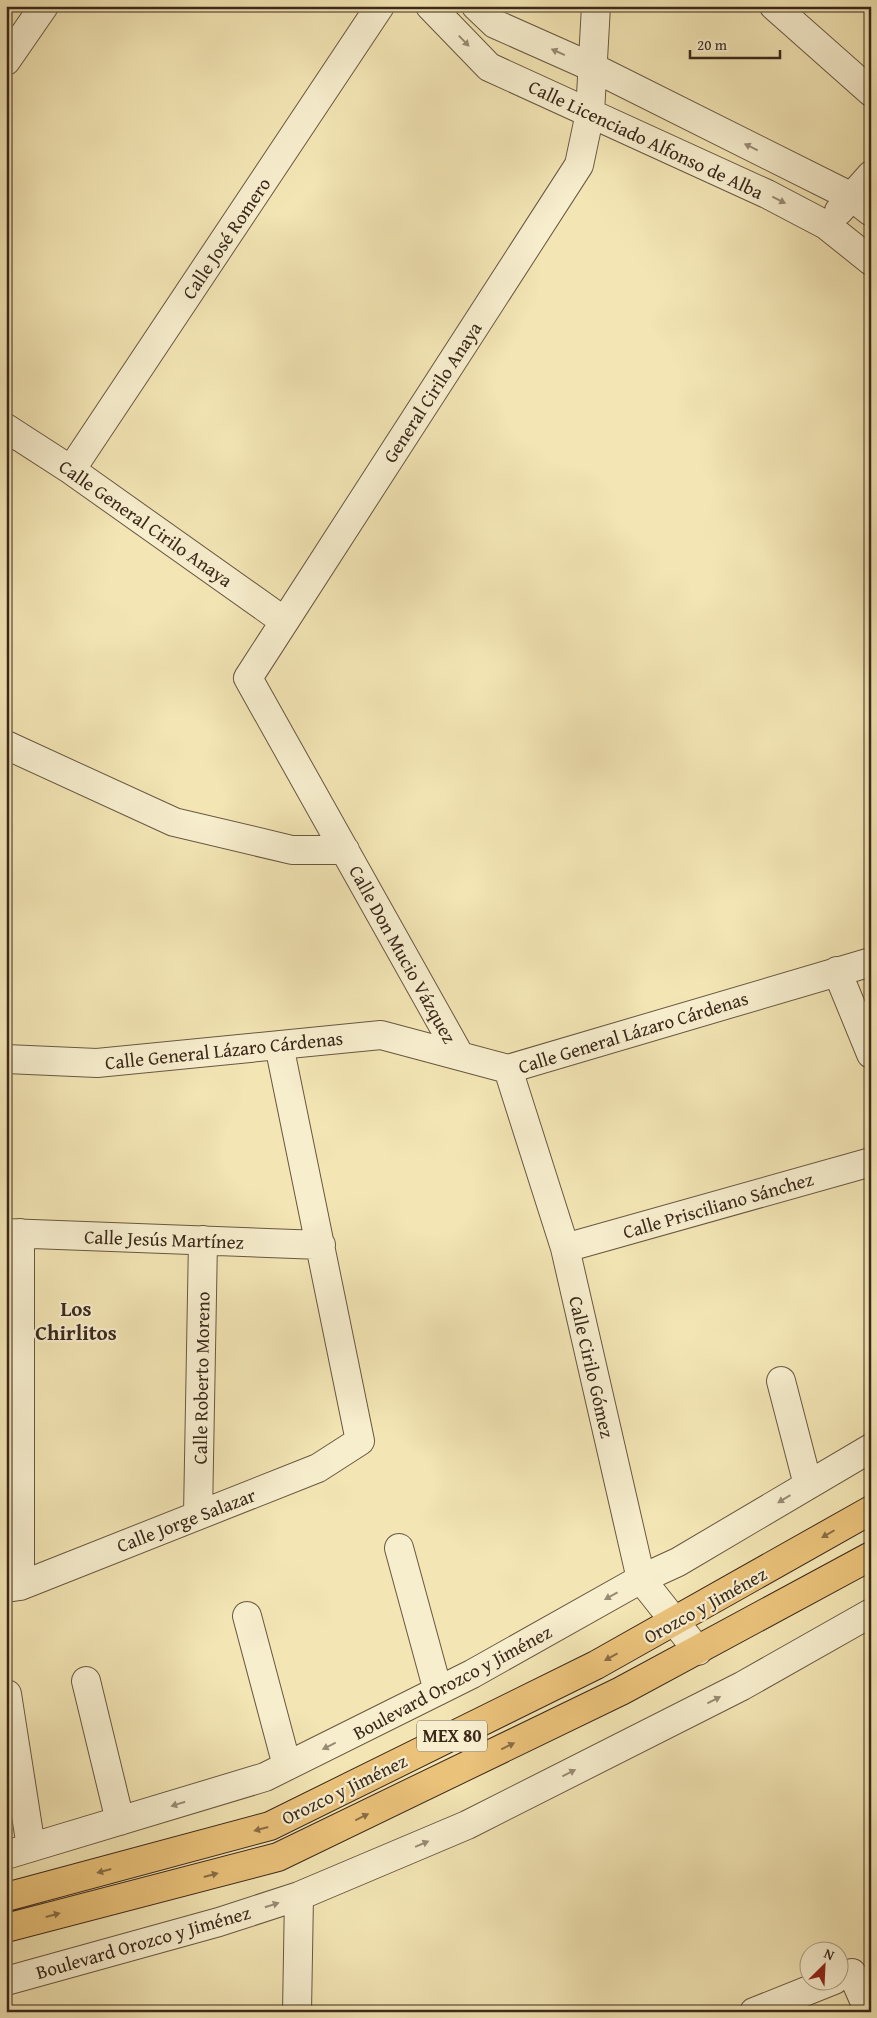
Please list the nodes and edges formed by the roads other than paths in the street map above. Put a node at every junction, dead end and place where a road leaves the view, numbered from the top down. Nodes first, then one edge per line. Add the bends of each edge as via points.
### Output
1 (44, 6) edge
2 (380, 6) edge
3 (430, 6) edge
4 (476, 6) edge
5 (596, 6) edge
6 (774, 6) edge
7 (6, 61) edge
8 (594, 68) junction
9 (871, 92) edge
10 (591, 105) junction
11 (871, 175) edge
12 (861, 204) edge
13 (826, 225) junction
14 (871, 261) edge
15 (6, 428) edge
16 (71, 470) junction
17 (284, 621) junction
18 (6, 745) edge
19 (345, 850) junction
20 (871, 962) edge
21 (837, 971) junction
22 (279, 1045) junction
23 (871, 1054) edge
24 (460, 1056) junction
25 (6, 1059) edge
26 (508, 1069) junction
27 (871, 1162) edge
28 (13, 1233) edge
29 (204, 1240) junction
30 (321, 1245) junction
31 (565, 1248) junction
32 (781, 1381) dead end
33 (871, 1448) edge
34 (808, 1485) junction
35 (871, 1510) edge
36 (198, 1515) junction
37 (399, 1548) dead end
38 (871, 1556) edge
39 (641, 1579) junction
40 (13, 1587) edge
41 (871, 1613) edge
42 (247, 1616) dead end
43 (676, 1621) junction
44 (698, 1651) junction
45 (86, 1681) dead end
46 (438, 1691) junction
47 (6, 1694) edge
48 (287, 1766) junction
49 (120, 1821) junction
50 (19, 1851) edge
51 (299, 1896) junction
52 (6, 1897) edge
53 (6, 1928) edge
54 (850, 1976) edge
55 (6, 1981) edge
56 (809, 1990) edge
57 (297, 2012) edge
58 (754, 2012) edge
59 (869, 2012) edge

1 - 7 street
2 - 16 street, Calle José Romero
3 -> 10 street, Calle Licenciado Alfonso de Alba via 489,67
8 -> 4 street, Calle Licenciado Alfonso de Alba via 496,24
5 - 8 street, General Cirilo Anaya
6 - 9 street
8 - 10 street, General Cirilo Anaya
12 -> 8 street, Calle Licenciado Alfonso de Alba
10 -> 13 street, Calle Licenciado Alfonso de Alba
10 - 17 street, General Cirilo Anaya via 579,165
11 - 12 street
12 - 13 street
13 - 14 street, Calle Licenciado Alfonso de Alba
15 - 16 street, Calle General Cirilo Anaya
16 - 17 street, Calle General Cirilo Anaya
17 - 19 street, General Cirilo Anaya via 248,678
18 - 19 street, Calle Don Mucio Vázquez via 174,822 292,850
19 - 24 street, Calle Don Mucio Vázquez
20 - 21 street, Calle General Lázaro Cárdenas
21 - 23 street
21 - 26 street, Calle General Lázaro Cárdenas
22 - 24 street, Calle General Lázaro Cárdenas via 381,1035
22 - 25 street, Calle General Lázaro Cárdenas via 97,1064
22 - 30 street
24 - 26 street, Calle General Lázaro Cárdenas
26 - 31 street, Calle Cirilo Gómez
27 - 31 street, Calle Prisciliano Sánchez
28 - 29 street, Calle Jesús Martínez
28 - 40 street
29 - 30 street, Calle Jesús Martínez
29 - 36 street, Calle Roberto Moreno
30 - 36 street, Calle Jorge Salazar via 360,1441 318,1468
31 - 39 street, Calle Cirilo Gómez
32 - 34 street
33 - 34 street, Boulevard Orozco y Jiménez / MEX 80
34 -> 39 street, Boulevard Orozco y Jiménez / MEX 80 via 678,1562
35 -> 43 highway, Orozco y Jiménez / MEX 80
36 - 40 street, Calle Jorge Salazar
37 - 46 street
38 - 44 highway, Orozco y Jiménez / MEX 80
39 - 43 street, Calle Cirilo Gómez
39 -> 46 street, Boulevard Orozco y Jiménez / MEX 80
51 -> 41 street, Boulevard Orozco y Jiménez via 467,1825 742,1686
42 - 48 street
43 - 44 street, Calle Cirilo Gómez
43 -> 52 highway, Orozco y Jiménez / MEX 80 via 596,1665 270,1826
53 -> 44 highway, Orozco y Jiménez / MEX 80 via 278,1857
45 - 49 street
46 -> 48 street, Boulevard Orozco y Jiménez / MEX 80
47 - 50 street
48 -> 49 street, Boulevard Orozco y Jiménez / MEX 80 via 265,1778
49 - 50 street, Boulevard Orozco y Jiménez / MEX 80
55 -> 51 street, Boulevard Orozco y Jiménez via 219,1922
51 - 57 street
54 - 59 street
56 - 58 street

